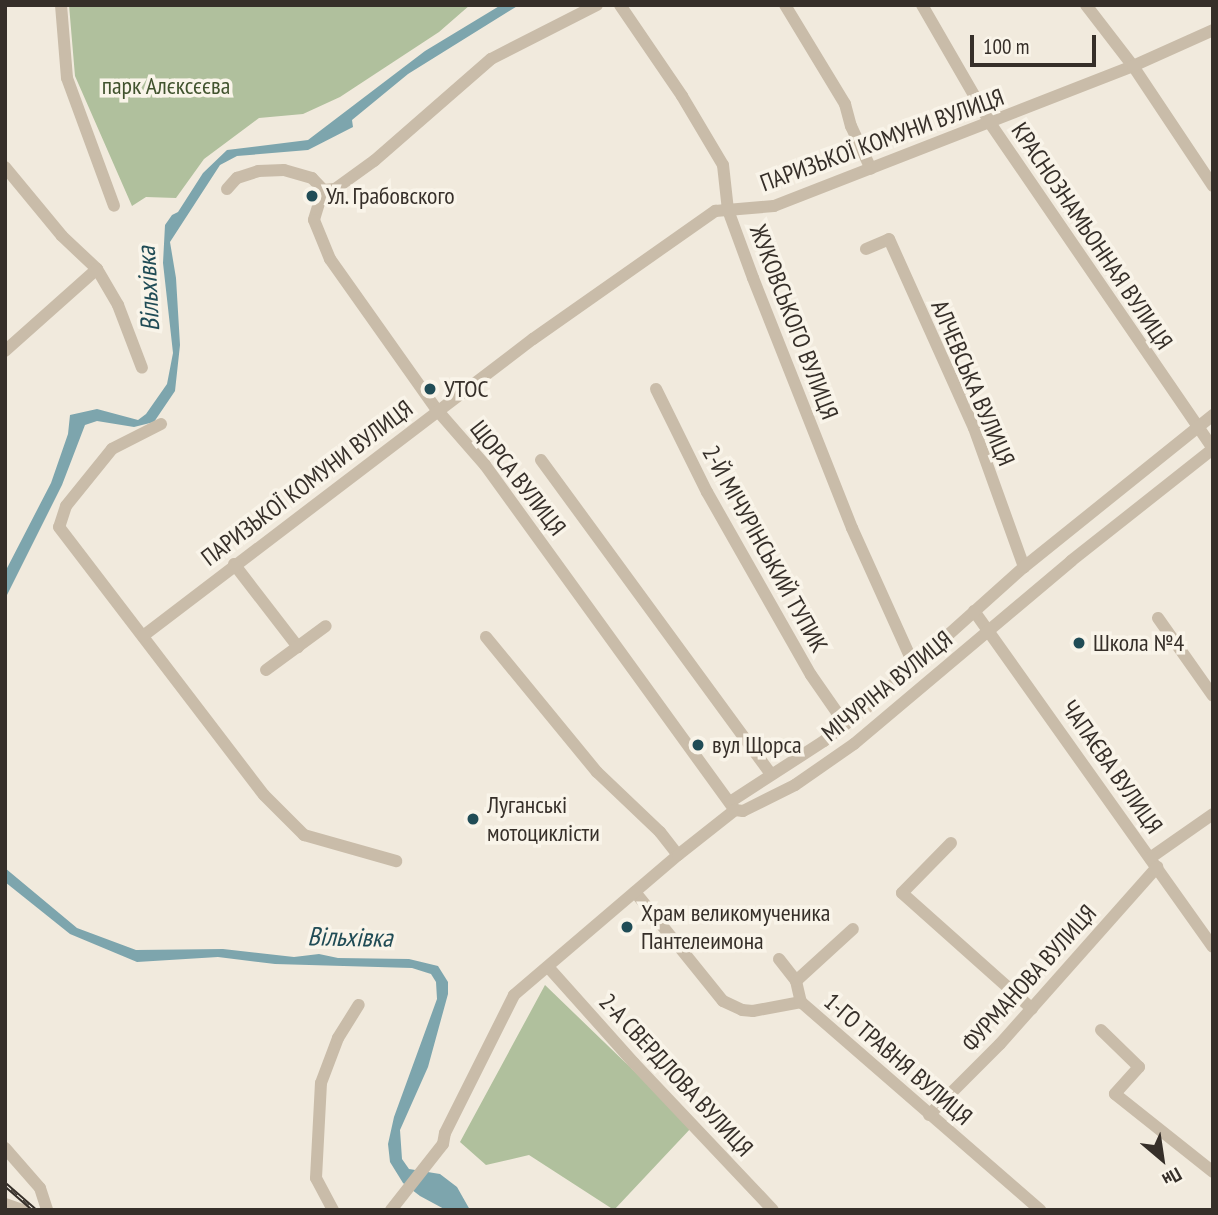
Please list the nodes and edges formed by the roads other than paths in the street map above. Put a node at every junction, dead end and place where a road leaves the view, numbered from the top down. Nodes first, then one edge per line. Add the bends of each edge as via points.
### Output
1 (55, 5) edge
2 (597, 5) edge
3 (620, 5) edge
4 (785, 5) edge
5 (922, 5) edge
6 (1086, 5) edge
7 (61, 6) edge
8 (1213, 30) edge
9 (1133, 66) junction
10 (990, 123) junction
11 (5, 167) edge
12 (871, 169) junction
13 (1213, 186) edge
14 (227, 189) dead end
15 (323, 190) junction
16 (114, 206) dead end
17 (729, 209) junction
18 (866, 249) dead end
19 (97, 269) junction
20 (5, 351) edge
21 (142, 368) dead end
22 (656, 389) dead end
23 (437, 410) junction
24 (1213, 415) edge
25 (161, 424) dead end
26 (1196, 428) junction
27 (1213, 449) edge
28 (541, 460) dead end
29 (234, 564) junction
30 (1024, 567) junction
31 (974, 611) junction
32 (1158, 618) dead end
33 (326, 626) dead end
34 (989, 629) junction
35 (143, 636) junction
36 (486, 637) dead end
37 (298, 647) junction
38 (914, 664) junction
39 (266, 670) dead end
40 (1213, 696) edge
41 (845, 724) junction
42 (771, 774) junction
43 (733, 806) junction
44 (1213, 814) edge
45 (951, 843) dead end
46 (678, 855) junction
47 (396, 861) dead end
48 (1153, 862) junction
49 (635, 892) junction
50 (853, 929) dead end
51 (1213, 947) edge
52 (779, 959) dead end
53 (549, 968) junction
54 (796, 981) junction
55 (802, 1002) junction
56 (359, 1005) dead end
57 (1032, 1009) junction
58 (1101, 1030) dead end
59 (929, 1115) junction
60 (5, 1148) edge
61 (1213, 1172) edge
62 (5, 1204) edge
63 (22, 1210) edge
64 (47, 1210) edge
65 (333, 1210) edge
66 (391, 1210) edge
67 (773, 1210) edge
68 (1040, 1210) edge

1 - 7 street
2 - 15 street via 491,59 374,161 335,189
3 - 17 street, ЖУКОВСЬКОГО ВУЛИЦЯ via 723,165
4 - 12 street via 845,104
5 - 10 street, КРАСНОЗНАМЬОННАЯ ВУЛИЦЯ
6 - 9 street
7 - 16 street via 67,78
8 - 9 street, ПАРИЗЬКОЇ КОМУНИ ВУЛИЦЯ
9 - 10 street, ПАРИЗЬКОЇ КОМУНИ ВУЛИЦЯ
9 - 13 street
10 - 12 street, ПАРИЗЬКОЇ КОМУНИ ВУЛИЦЯ
10 - 26 street, КРАСНОЗНАМЬОННАЯ ВУЛИЦЯ
11 - 19 street via 62,236
12 - 17 street, ПАРИЗЬКОЇ КОМУНИ ВУЛИЦЯ via 774,206
14 - 15 street via 237,178 258,171 284,170 312,178
15 - 23 street, ЩОРСА ВУЛИЦЯ via 314,220 319,237
17 - 23 street, ПАРИЗЬКОЇ КОМУНИ ВУЛИЦЯ via 715,211 679,234
17 - 38 street, ЖУКОВСЬКОГО ВУЛИЦЯ via 852,528
18 - 30 street, АЛЧЕВСЬКА ВУЛИЦЯ via 889,239 974,428
19 - 20 street
19 - 21 street via 118,305
22 - 41 street, 2-Й МІЧУРІНСЬКИЙ ТУПИК via 713,503 811,676
23 - 29 street, ПАРИЗЬКОЇ КОМУНИ ВУЛИЦЯ
23 - 43 street, ЩОРСА ВУЛИЦЯ via 485,465
24 - 26 street, МІЧУРІНА ВУЛИЦЯ
25 - 35 street via 112,449 66,506 60,527
26 - 27 street, КРАСНОЗНАМЬОННАЯ ВУЛИЦЯ
26 - 30 street, МІЧУРІНА ВУЛИЦЯ
27 - 34 street, МІЧУРІНА ВУЛИЦЯ
28 - 42 street
29 - 35 street, ПАРИЗЬКОЇ КОМУНИ ВУЛИЦЯ
29 - 37 street
30 - 31 street, МІЧУРІНА ВУЛИЦЯ
31 - 34 street, ЧАПАЄВА ВУЛИЦЯ
31 - 38 street, МІЧУРІНА ВУЛИЦЯ
32 - 40 street
33 - 37 street
34 - 43 street, МІЧУРІНА ВУЛИЦЯ via 854,744 795,785 743,811
34 - 48 street, ЧАПАЄВА ВУЛИЦЯ
35 - 47 street via 230,753 304,835
36 - 46 street via 597,772
37 - 39 street
38 - 41 street, МІЧУРІНА ВУЛИЦЯ
41 - 42 street, МІЧУРІНА ВУЛИЦЯ
42 - 43 street, МІЧУРІНА ВУЛИЦЯ
43 - 46 street, МІЧУРІНА ВУЛИЦЯ
44 - 48 street, ФУРМАНОВА ВУЛИЦЯ
45 - 57 street via 902,893
46 - 49 street, МІЧУРІНА ВУЛИЦЯ
48 - 51 street, ЧАПАЄВА ВУЛИЦЯ
48 - 57 street, ФУРМАНОВА ВУЛИЦЯ
49 - 53 street, МІЧУРІНА ВУЛИЦЯ
49 - 55 street, 1-ГО ТРАВНЯ ВУЛИЦЯ via 723,1001 753,1011
50 - 54 street
52 - 54 street
53 - 66 street, МІЧУРІНА ВУЛИЦЯ via 514,995 443,1144
53 - 67 street, 2-А СВЕРДЛОВА ВУЛИЦЯ
54 - 55 street
55 - 59 street, 1-ГО ТРАВНЯ ВУЛИЦЯ
56 - 65 street via 338,1038 321,1083 316,1178
57 - 59 street, ФУРМАНОВА ВУЛИЦЯ
58 - 61 street via 1139,1067 1115,1094
59 - 68 street, 1-ГО ТРАВНЯ ВУЛИЦЯ
60 - 64 street via 40,1188
62 - 63 street

